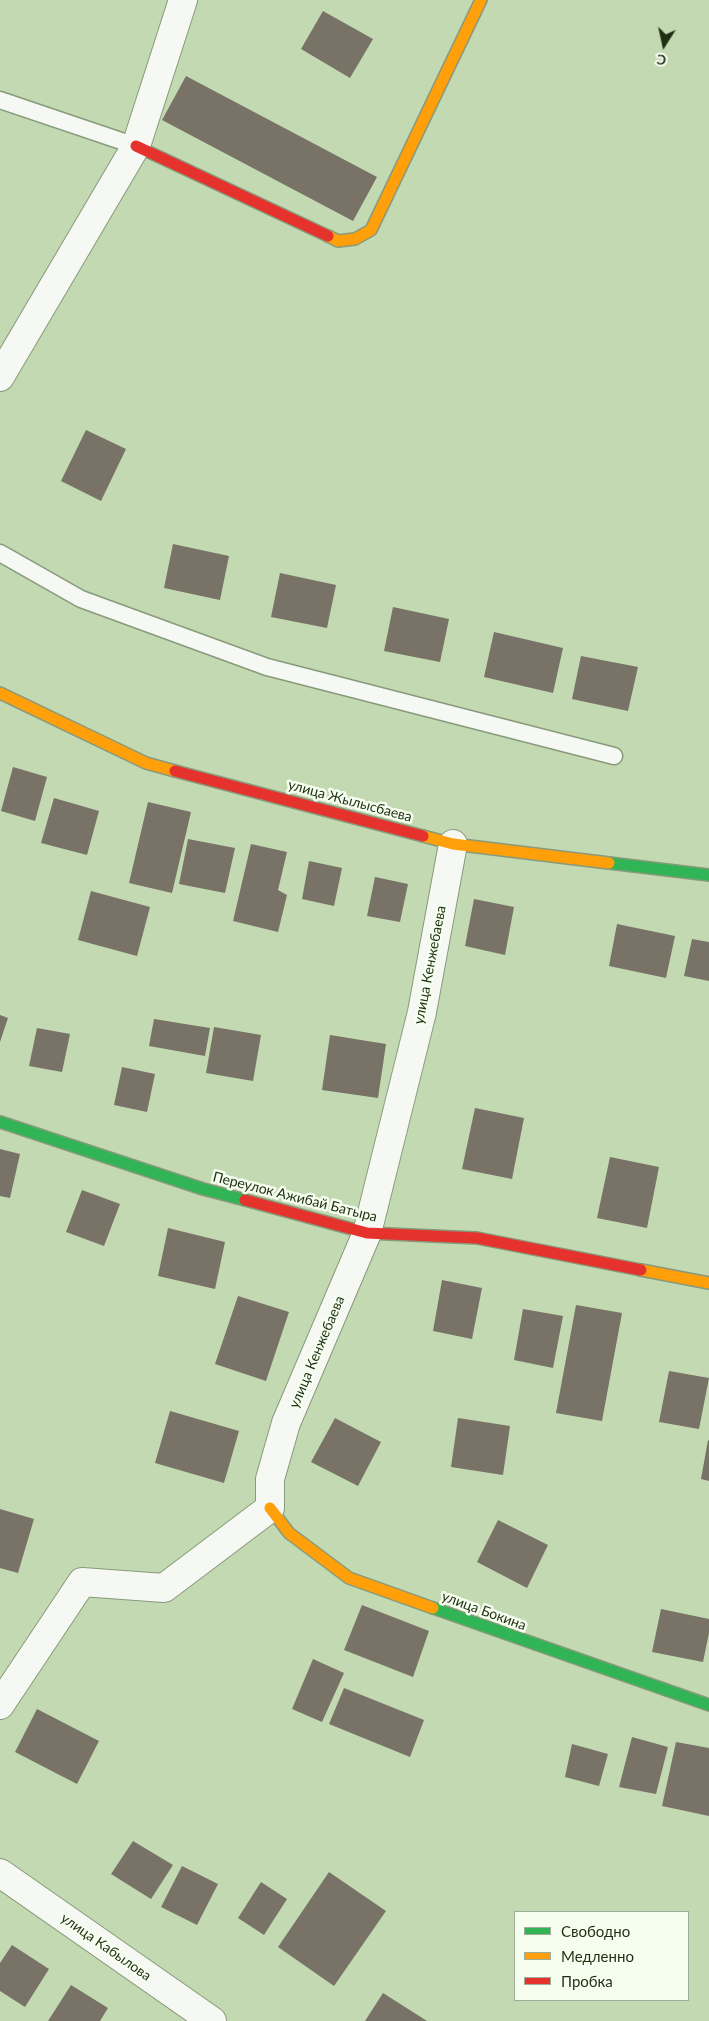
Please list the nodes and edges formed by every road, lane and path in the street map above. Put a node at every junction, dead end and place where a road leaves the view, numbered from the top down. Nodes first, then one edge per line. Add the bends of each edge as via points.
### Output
1 (183, 0) edge
2 (480, 0) edge
3 (0, 100) edge
4 (136, 146) junction
5 (0, 376) edge
6 (0, 553) edge
7 (0, 692) edge
8 (614, 756) dead end
9 (453, 844) junction
10 (709, 875) edge
11 (0, 1122) edge
12 (366, 1233) junction
13 (709, 1283) edge
14 (270, 1508) junction
15 (0, 1705) edge
16 (709, 1705) edge
17 (0, 1873) edge
18 (212, 2021) edge

1 - 4 street
2 - 4 street via 370,230 355,239 338,241
3 - 4 lane
4 - 5 street
6 - 8 lane via 81,599 267,667
7 - 9 street, улица Жылысбаева via 146,764
9 - 10 street, улица Жылысбаева
9 - 12 street, улица Кенжебаева via 422,1012
11 - 12 street, Переулок Ажибай Батыра via 203,1189
12 - 13 street, Переулок Ажибай Батыра via 477,1238
12 - 14 street, улица Кенжебаева via 286,1423 270,1478
14 - 15 street via 164,1588 82,1582
14 - 16 street, улица Бокина via 289,1533 349,1578
17 - 18 street, улица Кабылова

